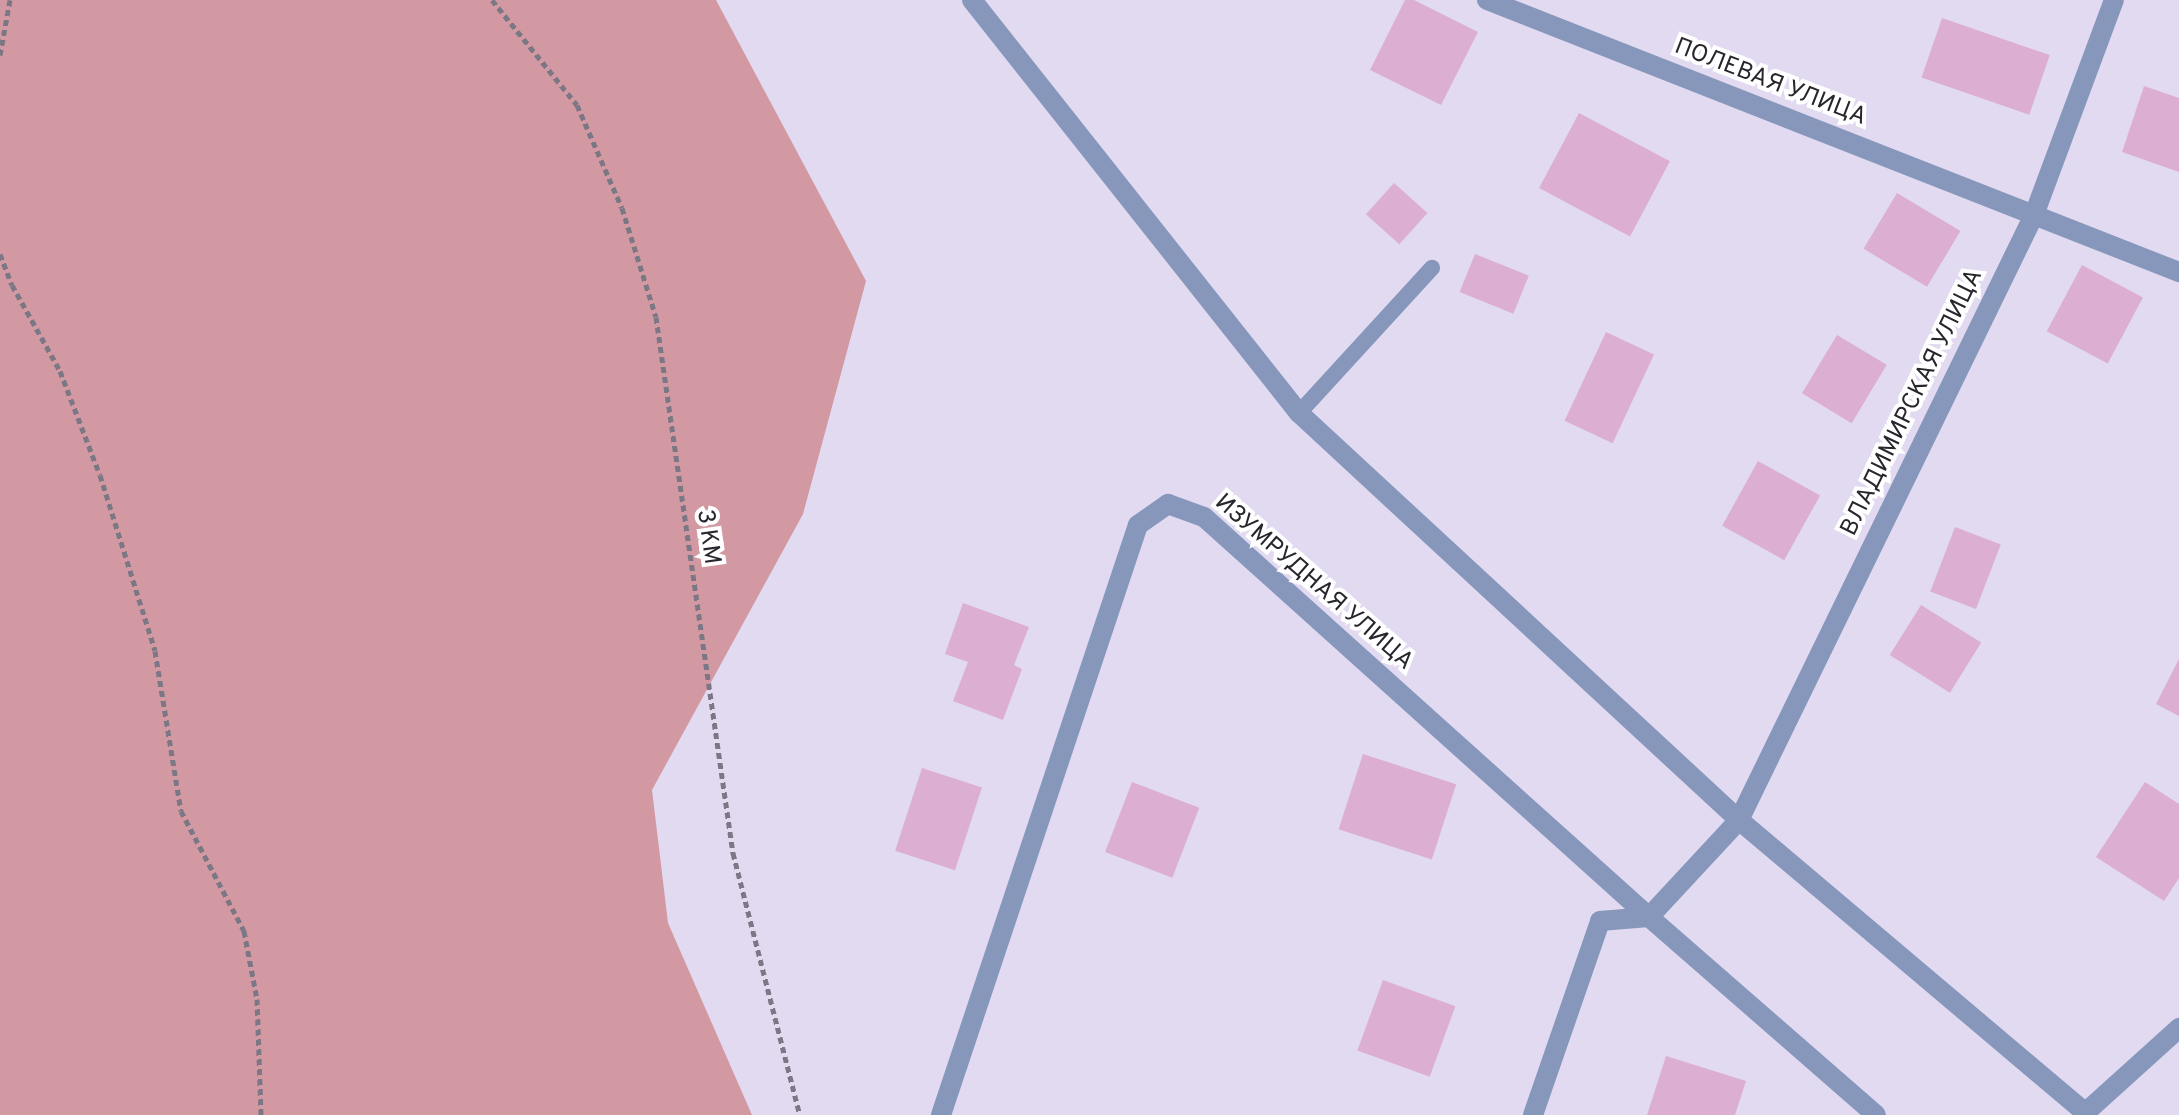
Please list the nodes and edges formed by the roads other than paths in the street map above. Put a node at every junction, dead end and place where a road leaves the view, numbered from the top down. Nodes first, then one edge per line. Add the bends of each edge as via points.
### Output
1 (972, 0) edge
2 (1487, 0) edge
3 (2114, 0) edge
4 (2034, 215) junction
5 (1432, 268) dead end
6 (2179, 272) edge
7 (1299, 413) junction
8 (1739, 820) junction
9 (1649, 917) junction
10 (2179, 1028) edge
11 (2087, 1114) edge
12 (941, 1115) edge
13 (1533, 1115) edge
14 (1876, 1115) edge

1 - 7 street
2 - 4 street, ПОЛЕВАЯ УЛИЦА
3 - 4 street, ВЛАДИМИРСКАЯ УЛИЦА
4 - 6 street, ПОЛЕВАЯ УЛИЦА
4 - 8 street, ВЛАДИМИРСКАЯ УЛИЦА
5 - 7 lane
7 - 8 street
8 - 9 street, ВЛАДИМИРСКАЯ УЛИЦА
8 - 11 street
9 - 12 street, ИЗУМРУДНАЯ УЛИЦА via 1204,517 1168,504 1138,525
9 - 13 street via 1600,921
9 - 14 street, ИЗУМРУДНАЯ УЛИЦА
10 - 11 street

